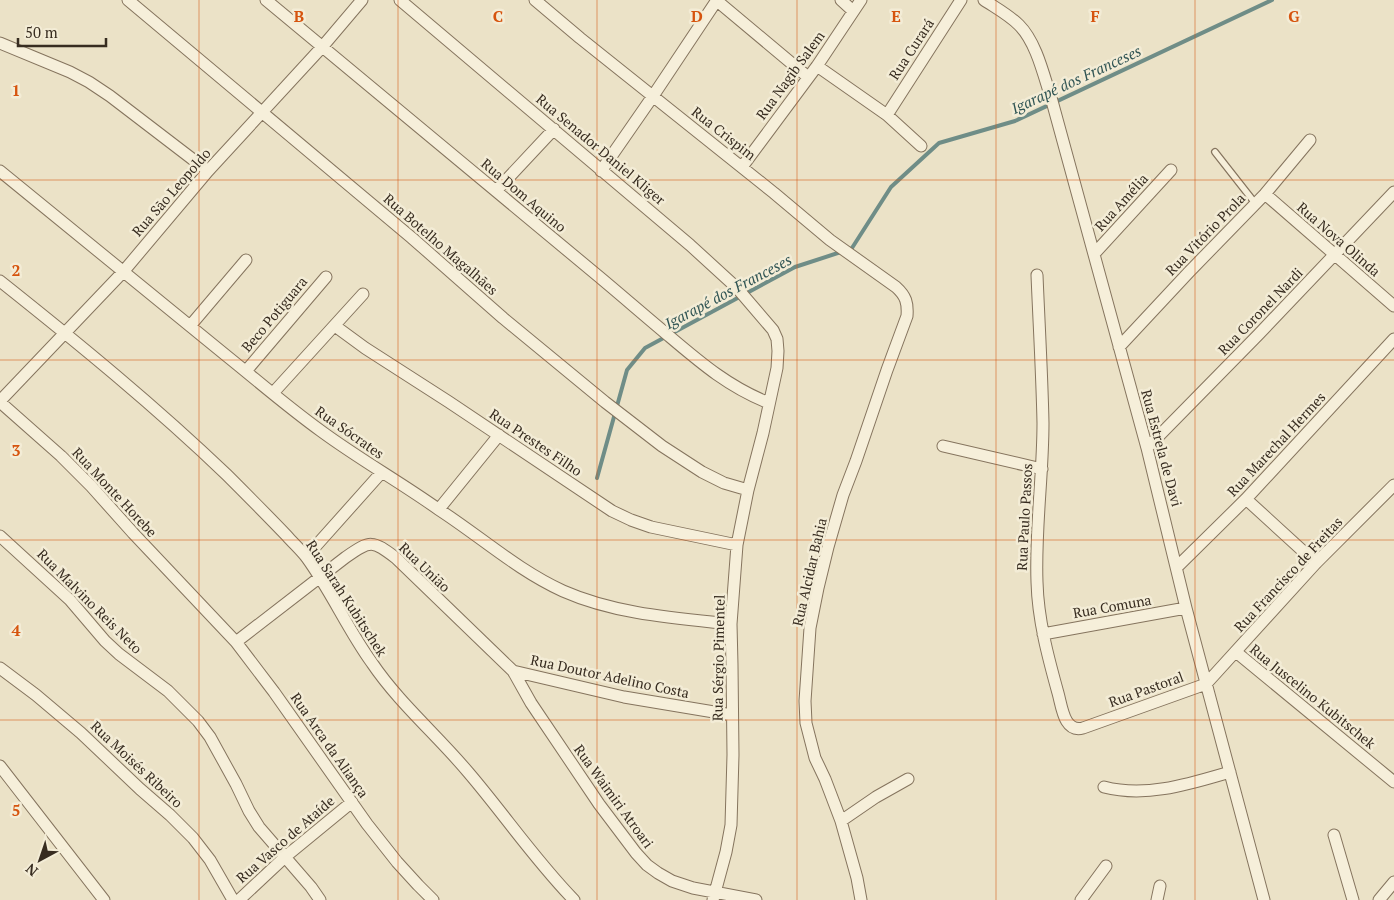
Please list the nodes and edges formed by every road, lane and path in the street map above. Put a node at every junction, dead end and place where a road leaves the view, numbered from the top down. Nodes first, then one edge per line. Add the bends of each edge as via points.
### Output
1 (128, 0) edge
2 (266, 0) edge
3 (362, 0) edge
4 (400, 0) edge
5 (535, 0) edge
6 (716, 0) edge
7 (841, 0) edge
8 (861, 0) edge
9 (962, 0) edge
10 (984, 0) edge
11 (853, 11) junction
12 (0, 42) edge
13 (323, 46) junction
14 (817, 66) junction
15 (808, 77) junction
16 (653, 96) junction
17 (262, 113) junction
18 (886, 115) junction
19 (554, 130) junction
20 (1310, 140) dead end
21 (921, 146) dead end
22 (1215, 152) dead end
23 (742, 167) junction
24 (601, 170) junction
25 (1171, 170) dead end
26 (0, 171) edge
27 (208, 171) junction
28 (496, 191) junction
29 (1394, 192) edge
30 (1265, 194) junction
31 (1256, 203) junction
32 (1094, 254) junction
33 (1335, 255) junction
34 (246, 260) dead end
35 (123, 272) junction
36 (1037, 275) dead end
37 (326, 276) dead end
38 (0, 281) edge
39 (896, 287) joint
40 (363, 294) dead end
41 (1394, 306) edge
42 (190, 326) junction
43 (335, 326) junction
44 (773, 330) joint
45 (64, 332) junction
46 (1394, 339) edge
47 (1119, 347) junction
48 (246, 371) junction
49 (273, 394) junction
50 (0, 402) edge
51 (769, 403) junction
52 (499, 435) junction
53 (943, 446) dead end
54 (1147, 448) junction
55 (1042, 469) junction
56 (381, 472) junction
57 (1394, 486) edge
58 (748, 490) junction
59 (1246, 499) junction
60 (439, 509) junction
61 (0, 536) edge
62 (737, 545) junction
63 (306, 557) junction
64 (1316, 563) junction
65 (1177, 566) junction
66 (320, 578) junction
67 (203, 608) joint
68 (1186, 608) junction
69 (730, 624) junction
70 (1044, 634) junction
71 (236, 642) junction
72 (1236, 652) junction
73 (0, 668) edge
74 (513, 671) junction
75 (1206, 684) junction
76 (732, 715) junction
77 (1097, 723) joint
78 (0, 766) edge
79 (1230, 772) junction
80 (1392, 776) edge
81 (908, 779) dead end
82 (1104, 788) dead end
83 (352, 802) junction
84 (841, 821) junction
85 (1334, 836) dead end
86 (285, 857) junction
87 (1106, 866) dead end
88 (1394, 882) edge
89 (1160, 886) dead end
90 (714, 896) edge
91 (104, 900) edge
92 (233, 900) edge
93 (238, 900) edge
94 (320, 900) edge
95 (433, 900) edge
96 (574, 900) edge
97 (756, 900) edge
98 (860, 900) edge
99 (1082, 900) edge
100 (1157, 900) edge
101 (1264, 900) edge
102 (1353, 900) edge
103 (1379, 900) edge

1 - 17 street, Rua Botelho Magalhães
2 - 13 street, Rua Dom Aquino
3 - 13 street, Rua São Leopoldo
4 - 19 street, Rua Senador Daniel Kliger
5 - 16 street, Rua Crispim
6 - 15 street
6 - 16 street
7 - 11 street
8 - 11 street, Rua Nagib Salem
9 - 18 street, Rua Curará
10 - 32 street, Rua Estrela de Davi via 1020,26 1034,48 1061,130
11 - 14 street, Rua Nagib Salem
12 - 27 street via 89,82
13 - 17 street, Rua São Leopoldo
13 - 28 street, Rua Dom Aquino
14 - 15 street, Rua Nagib Salem
14 - 18 street
15 - 23 street, Rua Nagib Salem
16 - 23 street, Rua Crispim
16 - 24 street
17 - 27 street, Rua São Leopoldo
17 - 58 street, Rua Botelho Magalhães via 605,402 702,472
18 - 21 street
19 - 24 street, Rua Senador Daniel Kliger
19 - 28 street
20 - 30 street, Rua Vitório Prola
22 - 31 lane
23 - 39 street, Rua Crispim via 830,240
24 - 44 street, Rua Senador Daniel Kliger via 690,244 737,288
25 - 32 street, Rua Amélia
26 - 35 street, Rua Sócrates
27 - 35 street, Rua São Leopoldo
28 - 51 street, Rua Dom Aquino via 716,375
29 - 33 street, Rua Coronel Nardi
30 - 31 street, Rua Vitório Prola
30 - 33 street, Rua Nova Olinda
31 - 47 street, Rua Vitório Prola
32 - 47 street, Rua Estrela de Davi
33 - 41 street, Rua Nova Olinda
33 - 54 street, Rua Coronel Nardi
34 - 42 street
35 - 42 street, Rua Sócrates
35 - 45 street, Rua São Leopoldo
36 - 55 street, Rua Paulo Passos
37 - 48 street, Beco Potiguara
38 - 45 street, Rua Sarah Kubitschek
39 - 84 street, Rua Alcidar Bahia via 904,293 907,316 843,495 810,628 806,722 815,758
40 - 43 street
42 - 48 street, Rua Sócrates
43 - 49 street
43 - 52 street, Rua Prestes Filho
44 - 51 street, Rua Sérgio Pimentel via 778,351
45 - 50 street, Rua São Leopoldo
45 - 63 street, Rua Sarah Kubitschek via 196,446
46 - 59 street, Rua Marechal Hermes
47 - 54 street, Rua Estrela de Davi
48 - 49 street, Rua Sócrates
49 - 56 street, Rua Sócrates
50 - 67 street, Rua Monte Horebe via 91,486
51 - 58 street, Rua Sérgio Pimentel
52 - 60 street
52 - 62 street, Rua Prestes Filho via 612,511 651,527
53 - 55 street
54 - 65 street, Rua Estrela de Davi
55 - 70 street, Rua Paulo Passos via 1037,584
56 - 60 street, Rua Sócrates
56 - 63 street
57 - 64 street, Rua Francisco de Freitas
58 - 62 street, Rua Sérgio Pimentel
59 - 64 street
59 - 65 street, Rua Marechal Hermes
60 - 69 street, Rua Sócrates via 504,557 586,600 618,609
61 - 86 street, Rua Malvino Reis Neto via 70,600 105,641 168,691 198,721 259,827
62 - 69 street, Rua Sérgio Pimentel
63 - 66 street, Rua Sarah Kubitschek
64 - 72 street, Rua Francisco de Freitas
65 - 68 street, Rua Estrela de Davi
66 - 71 street, Rua União
66 - 74 street, Rua União via 359,548 369,543 376,544 396,558
66 - 96 street, Rua Sarah Kubitschek via 372,664 456,758 533,855
67 - 71 street, Rua Arca da Aliança
68 - 70 street, Rua Comuna
68 - 75 street, Rua Estrela de Davi
69 - 76 street, Rua Sérgio Pimentel
70 - 77 street, Rua Paulo Passos via 1066,720 1077,729
71 - 83 street, Rua Arca da Aliança
72 - 75 street, Rua Francisco de Freitas
72 - 80 street, Rua Juscelino Kubitschek
73 - 92 street, Rua Moisés Ribeiro via 81,733 170,815 210,860
74 - 76 street, Rua Doutor Adelino Costa via 624,696
74 - 90 street, Rua Waimiri Atroari via 599,804 647,866 672,881
75 - 77 street, Rua Pastoral
75 - 79 street, Rua Estrela de Davi
76 - 90 street, Rua Sérgio Pimentel via 731,825
78 - 91 street
79 - 82 street via 1151,791
79 - 101 street, Rua Estrela de Davi
81 - 84 street
83 - 86 street, Rua Vasco de Ataíde
83 - 95 street, Rua Arca da Aliança via 397,862
84 - 98 street, Rua Alcidar Bahia
85 - 102 street
86 - 93 street, Rua Vasco de Ataíde
86 - 94 street, Rua Malvino Reis Neto
87 - 99 street
88 - 103 street
89 - 100 street
90 - 97 street, Rua Waimiri Atroari

